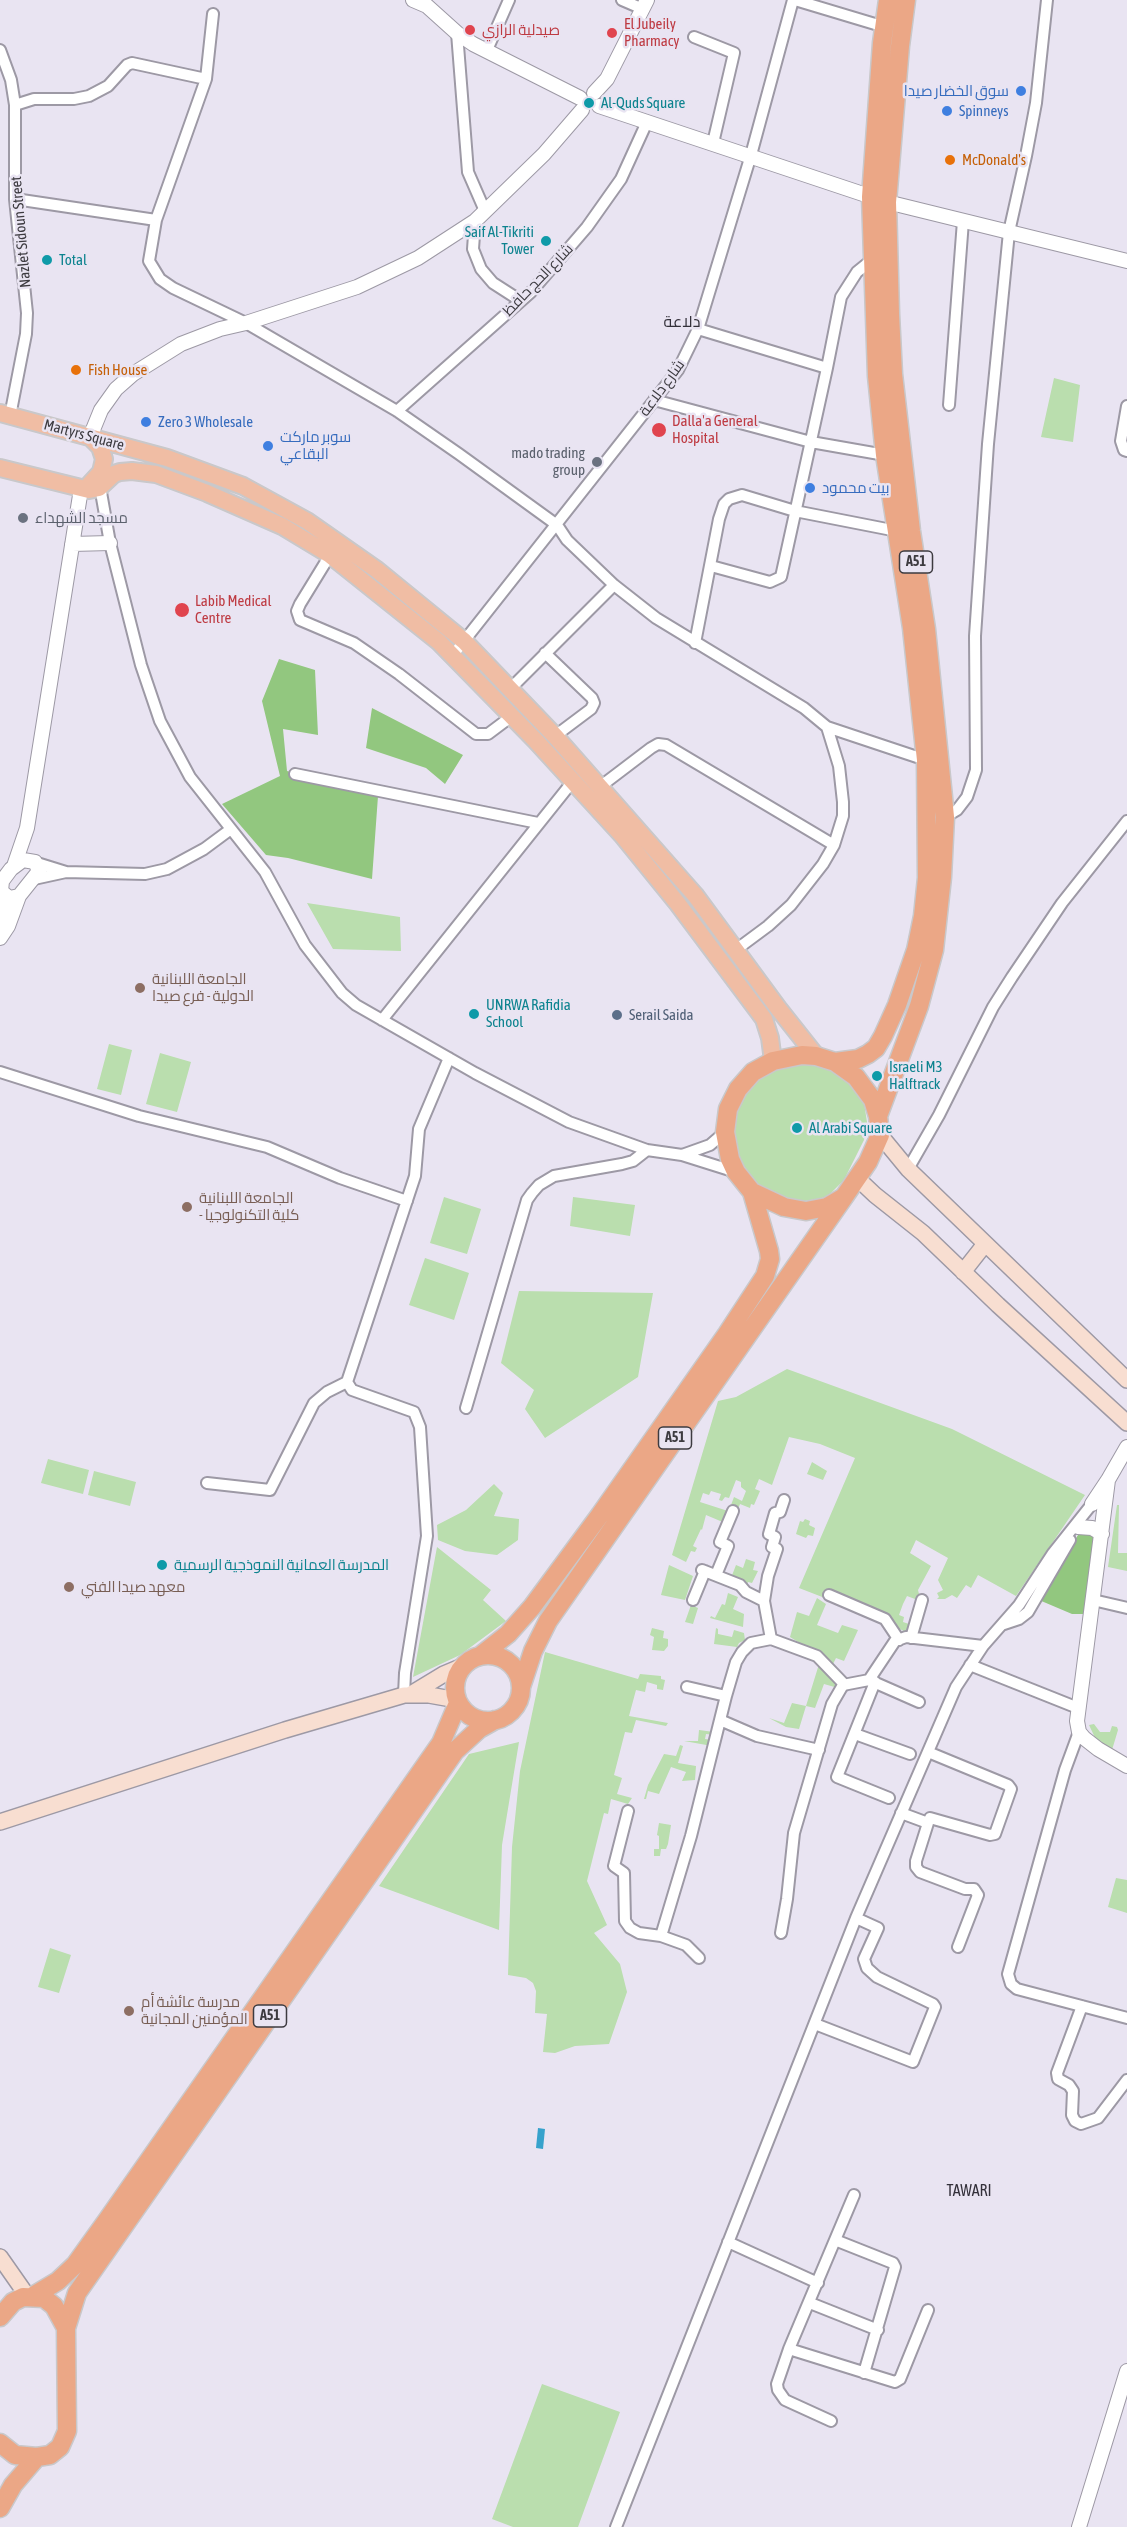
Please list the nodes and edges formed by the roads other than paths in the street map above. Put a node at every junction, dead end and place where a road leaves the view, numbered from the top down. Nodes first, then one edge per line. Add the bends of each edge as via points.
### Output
1 (413, 0) edge
2 (509, 0) edge
3 (622, 0) edge
4 (794, 0) edge
5 (888, 0) edge
6 (906, 0) edge
7 (1047, 0) edge
8 (645, 4) edge
9 (213, 14) dead end
10 (885, 27) junction
11 (457, 33) junction
12 (694, 37) dead end
13 (0, 50) edge
14 (487, 50) junction
15 (206, 79) junction
16 (597, 100) junction
17 (581, 104) junction
18 (15, 105) junction
19 (647, 122) junction
20 (713, 143) junction
21 (751, 155) junction
22 (15, 199) junction
23 (879, 199) junction
24 (480, 216) junction
25 (156, 220) junction
26 (963, 221) junction
27 (1009, 232) junction
28 (873, 259) junction
29 (1127, 261) edge
30 (521, 301) junction
31 (246, 323) junction
32 (698, 328) junction
33 (827, 368) junction
34 (654, 400) junction
35 (950, 405) dead end
36 (1127, 406) edge
37 (397, 411) junction
38 (3, 414) edge
39 (90, 437) junction
40 (811, 442) junction
41 (1127, 451) edge
42 (885, 455) junction
43 (0, 468) edge
44 (99, 482) junction
45 (81, 489) junction
46 (795, 511) junction
47 (557, 525) junction
48 (897, 531) junction
49 (110, 543) junction
50 (72, 544) junction
51 (330, 555) junction
52 (711, 566) junction
53 (614, 585) junction
54 (464, 641) junction
55 (694, 643) junction
56 (545, 653) junction
57 (453, 655) junction
58 (510, 689) junction
59 (512, 716) junction
60 (827, 728) junction
61 (555, 736) junction
62 (926, 760) junction
63 (295, 774) dead end
64 (573, 781) junction
65 (601, 786) junction
66 (945, 817) junction
67 (1127, 821) edge
68 (538, 823) junction
69 (27, 828) junction
70 (231, 829) junction
71 (834, 845) junction
72 (34, 862) junction
73 (672, 868) junction
74 (8, 869) edge
75 (66, 872) junction
76 (34, 879) junction
77 (658, 879) junction
78 (1, 889) edge
79 (18, 896) junction
80 (0, 919) edge
81 (0, 937) edge
82 (737, 949) junction
83 (382, 1020) junction
84 (876, 1048) junction
85 (816, 1056) junction
86 (449, 1058) junction
87 (773, 1060) junction
88 (835, 1062) junction
89 (898, 1065) junction
90 (0, 1072) edge
91 (878, 1116) junction
92 (724, 1132) junction
93 (880, 1135) junction
94 (647, 1150) junction
95 (682, 1155) junction
96 (908, 1169) junction
97 (736, 1172) junction
98 (857, 1178) junction
99 (752, 1192) junction
100 (844, 1197) junction
101 (407, 1201) junction
102 (985, 1244) junction
103 (963, 1272) junction
104 (1127, 1380) edge
105 (347, 1382) junction
106 (466, 1408) dead end
107 (1127, 1423) edge
108 (1127, 1447) edge
109 (1108, 1480) junction
110 (207, 1484) dead end
111 (784, 1500) dead end
112 (1092, 1504) junction
113 (733, 1511) dead end
114 (1078, 1527) junction
115 (1102, 1534) junction
116 (708, 1572) junction
117 (829, 1595) dead end
118 (693, 1600) dead end
119 (921, 1600) dead end
120 (1093, 1600) junction
121 (764, 1601) junction
122 (1127, 1608) edge
123 (1004, 1624) junction
124 (911, 1638) junction
125 (771, 1639) junction
126 (899, 1640) junction
127 (983, 1646) junction
128 (480, 1656) junction
129 (970, 1665) junction
130 (463, 1666) junction
131 (872, 1681) junction
132 (845, 1685) junction
133 (521, 1687) junction
134 (687, 1687) dead end
135 (407, 1694) junction
136 (726, 1696) junction
137 (457, 1701) junction
138 (920, 1702) dead end
139 (1078, 1708) junction
140 (495, 1720) junction
141 (720, 1720) junction
142 (1079, 1732) junction
143 (855, 1734) junction
144 (819, 1750) junction
145 (928, 1752) junction
146 (910, 1754) dead end
147 (1124, 1760) edge
148 (889, 1798) dead end
149 (628, 1811) dead end
150 (902, 1813) junction
151 (0, 1822) edge
152 (928, 1823) junction
153 (856, 1918) junction
154 (781, 1933) dead end
155 (661, 1936) junction
156 (958, 1947) dead end
157 (699, 1958) dead end
158 (1082, 2006) junction
159 (1127, 2018) edge
160 (815, 2024) junction
161 (1127, 2080) edge
162 (854, 2194) dead end
163 (835, 2240) junction
164 (728, 2242) junction
165 (0, 2257) edge
166 (818, 2283) junction
167 (31, 2296) junction
168 (810, 2303) junction
169 (928, 2310) dead end
170 (0, 2317) edge
171 (66, 2328) junction
172 (878, 2330) junction
173 (789, 2349) junction
174 (1127, 2371) edge
175 (864, 2373) junction
176 (831, 2421) dead end
177 (0, 2443) edge
178 (37, 2457) junction
179 (0, 2508) edge
180 (616, 2527) edge
181 (1079, 2527) edge

1 - 11 street via 434,11
2 - 14 street
3 - 8 street
4 - 10 street
4 - 21 street, شارع دلاعة
5 - 10 highway, A51
6 - 23 highway, A51
7 - 27 street via 1036,103
8 - 16 street
9 - 15 street
10 - 23 highway, A51
11 - 14 street
11 - 24 street via 468,172
12 - 20 street via 734,53
13 - 18 street, Nazlet Sidoun Street
14 - 17 street
15 - 18 street via 132,63 108,86 89,96 34,99
15 - 25 street
16 - 17 street via 592,112
16 - 19 street
17 - 24 street via 544,154
18 - 22 street, Nazlet Sidoun Street
19 - 20 street
19 - 30 street, شارع الحج حافظ via 608,200
20 - 21 street
21 - 23 street
21 - 32 street, شارع دلاعة
22 - 25 street
22 - 38 street, Nazlet Sidoun Street via 26,334
23 - 26 street
23 - 28 highway, A51
23 - 66 highway, A51 via 893,374 926,629
24 - 30 street via 472,235 481,269 493,283
24 - 31 street via 418,258 379,278
25 - 31 street via 149,261 155,275 173,288
26 - 27 street
26 - 35 street
27 - 29 street
27 - 66 street via 988,444 975,636 976,770 967,797
28 - 33 street via 843,291
28 - 42 highway, A51 via 877,376
30 - 37 street, شارع الحج حافظ
31 - 37 street
31 - 39 street via 220,328 181,344 133,374 103,407
32 - 33 street
32 - 34 street, شارع دلاعة via 678,370
33 - 40 street
34 - 40 street
34 - 47 street, شارع دلاعة
36 - 41 street via 1121,441
37 - 47 street
38 - 39 main road, Martyrs Square
39 - 44 main road via 102,453
39 - 54 main road, Martyrs Square via 167,458 243,486 307,521
40 - 42 street
40 - 46 street
42 - 48 highway, A51
43 - 45 main road, Martyrs Square
44 - 45 main road, Martyrs Square via 94,490
44 - 49 street
44 - 51 main road, Martyrs Square via 120,472 156,474 282,526
45 - 50 street
46 - 48 street
46 - 52 street via 742,495 729,499 719,519
46 - 52 street via 778,580 770,582
47 - 53 street via 567,540
47 - 54 street, شارع دلاعة
48 - 62 highway, A51
49 - 50 street
49 - 70 street via 160,722 190,777
50 - 69 street
51 - 57 main road, Martyrs Square
51 - 59 street via 300,604 300,620 354,643 476,734 488,734
52 - 55 street
53 - 55 street
53 - 56 street
54 - 57 street, شارع دلاعة
54 - 58 main road, Martyrs Square
55 - 60 street via 804,708
56 - 58 street
56 - 61 street via 594,703
57 - 59 main road, Martyrs Square
58 - 61 main road, Martyrs Square
59 - 64 main road, Martyrs Square
60 - 62 street
60 - 71 street via 840,766 843,802
61 - 65 main road, Martyrs Square
62 - 84 highway, A51 via 927,878 923,916 908,977
63 - 68 street
64 - 68 street
64 - 77 main road, Martyrs Square
65 - 71 street via 651,748 666,745
65 - 73 main road, Martyrs Square
66 - 89 highway, A51 via 934,950
67 - 96 street via 1062,903 993,1007
68 - 83 street
69 - 72 street
69 - 74 street
70 - 75 street via 176,866 157,872
70 - 83 street via 265,872 304,945 328,979 356,1005
71 - 82 street via 791,905
72 - 74 street via 23,860
72 - 75 street
72 - 76 street via 39,871
73 - 77 main road
73 - 82 main road, Martyrs Square
74 - 78 street
75 - 76 street
76 - 79 street
77 - 87 main road, Martyrs Square via 764,1019
78 - 79 street via 9,898
78 - 80 street
79 - 81 street
82 - 85 main road, Martyrs Square
83 - 86 street
84 - 88 highway via 858,1059
84 - 89 highway via 880,1062
85 - 87 highway, A51
85 - 88 highway, A51
86 - 94 street via 569,1122
86 - 101 street via 419,1129 415,1176
87 - 92 highway, A51 via 753,1072 738,1089 728,1109
88 - 91 highway, A51 via 866,1087
89 - 91 highway, A51
90 - 101 street via 139,1116 267,1147
91 - 93 highway, A51
92 - 95 street via 710,1145
92 - 97 highway, A51
93 - 96 main road
93 - 98 highway, A51
94 - 95 street
94 - 106 street via 622,1164 554,1176 538,1185 527,1200
95 - 97 street
96 - 102 main road
97 - 99 highway, A51
98 - 100 highway, A51
98 - 103 main road
99 - 100 highway, A51 via 783,1207 806,1211 827,1207
99 - 128 highway, A51 via 769,1251 765,1276 654,1439 532,1607 508,1634
100 - 133 highway, A51 via 548,1621 532,1650
101 - 105 street
102 - 103 main road
102 - 104 main road
103 - 107 main road
105 - 110 street via 314,1403 270,1490
105 - 135 street via 352,1390 414,1412 420,1427 427,1536 405,1673
108 - 109 street
109 - 112 street
109 - 115 street
111 - 121 street via 769,1534 775,1537 772,1547 777,1549
112 - 114 street
112 - 123 street
113 - 116 street via 720,1542 728,1546
114 - 115 street
114 - 123 street via 1028,1612
115 - 120 street
116 - 118 street
116 - 121 street via 740,1585
117 - 126 street via 885,1619
119 - 124 street
120 - 122 street
120 - 139 street
121 - 125 street
123 - 127 street
124 - 126 street
124 - 127 street
125 - 132 street via 817,1656
125 - 136 street via 751,1643 742,1652
126 - 131 street via 887,1652
127 - 129 street
128 - 130 highway, A51
128 - 133 highway via 499,1657 508,1662 515,1668
129 - 139 street
129 - 145 street via 956,1687
130 - 135 main road
130 - 137 highway, A51 via 455,1685
131 - 132 street
131 - 138 street
131 - 143 street
132 - 144 street via 832,1704
133 - 140 highway, A51 via 514,1708
134 - 136 street
135 - 137 main road
135 - 151 main road
136 - 141 street
137 - 140 highway via 472,1717
137 - 167 highway, A51 via 441,1743 108,2220 58,2282
139 - 142 street
140 - 171 highway, A51 via 468,1737 455,1751 77,2293
141 - 144 street via 757,1736
141 - 155 street
142 - 147 street via 1098,1749
142 - 158 street via 1008,1974 1017,1989
143 - 146 street
143 - 148 street via 837,1778
144 - 154 street via 794,1833
145 - 150 street
145 - 152 street via 1011,1789 995,1834 930,1818
149 - 155 street via 614,1866 624,1873 625,1921 639,1933
150 - 152 street
150 - 153 street
152 - 156 street via 916,1867 978,1894
153 - 160 street
153 - 160 street via 878,1928 864,1959 867,1968 935,2007 913,2062
155 - 157 street via 686,1945
158 - 159 street
158 - 161 street via 1057,2073 1058,2079 1073,2091 1075,2121 1081,2124 1098,2118
160 - 164 street
162 - 163 street
163 - 166 street
163 - 172 street via 895,2267
164 - 166 street
164 - 180 street
165 - 167 main road
166 - 168 street
167 - 170 highway, A51 via 14,2302
167 - 171 highway via 44,2298 54,2306
168 - 172 street
168 - 173 street
169 - 175 street via 898,2381
171 - 178 highway, A51 via 68,2431 60,2447 50,2455
172 - 175 street
173 - 175 street
173 - 176 street via 778,2390 785,2400
174 - 181 street
177 - 178 highway via 15,2455
178 - 179 highway, A51

